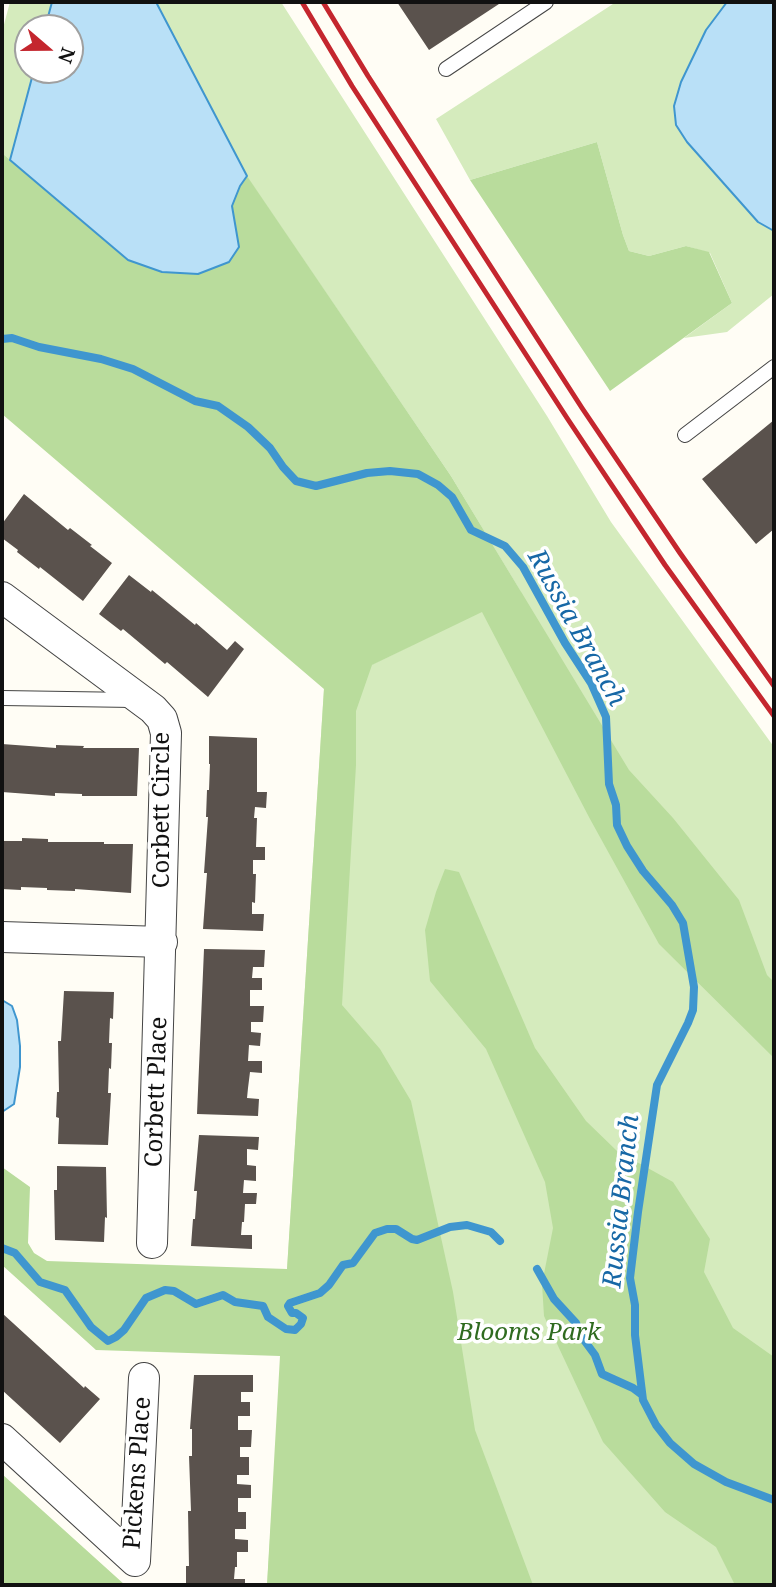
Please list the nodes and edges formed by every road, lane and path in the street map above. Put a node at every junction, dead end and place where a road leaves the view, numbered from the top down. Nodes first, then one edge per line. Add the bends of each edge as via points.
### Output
1 (546, 2) edge
2 (446, 69) dead end
3 (774, 367) edge
4 (685, 435) dead end
5 (2, 597) edge
6 (2, 698) edge
7 (141, 700) junction
8 (2, 937) edge
9 (162, 942) junction
10 (152, 1243) dead end
11 (144, 1378) dead end
12 (2, 1439) edge

1 - 2 lane
3 - 4 lane
5 - 7 street, Corbett Circle
6 - 7 lane
7 - 9 street, Corbett Circle via 162,719 166,733
8 - 9 street
9 - 10 street, Corbett Place
11 - 12 street, Pickens Place via 135,1561

